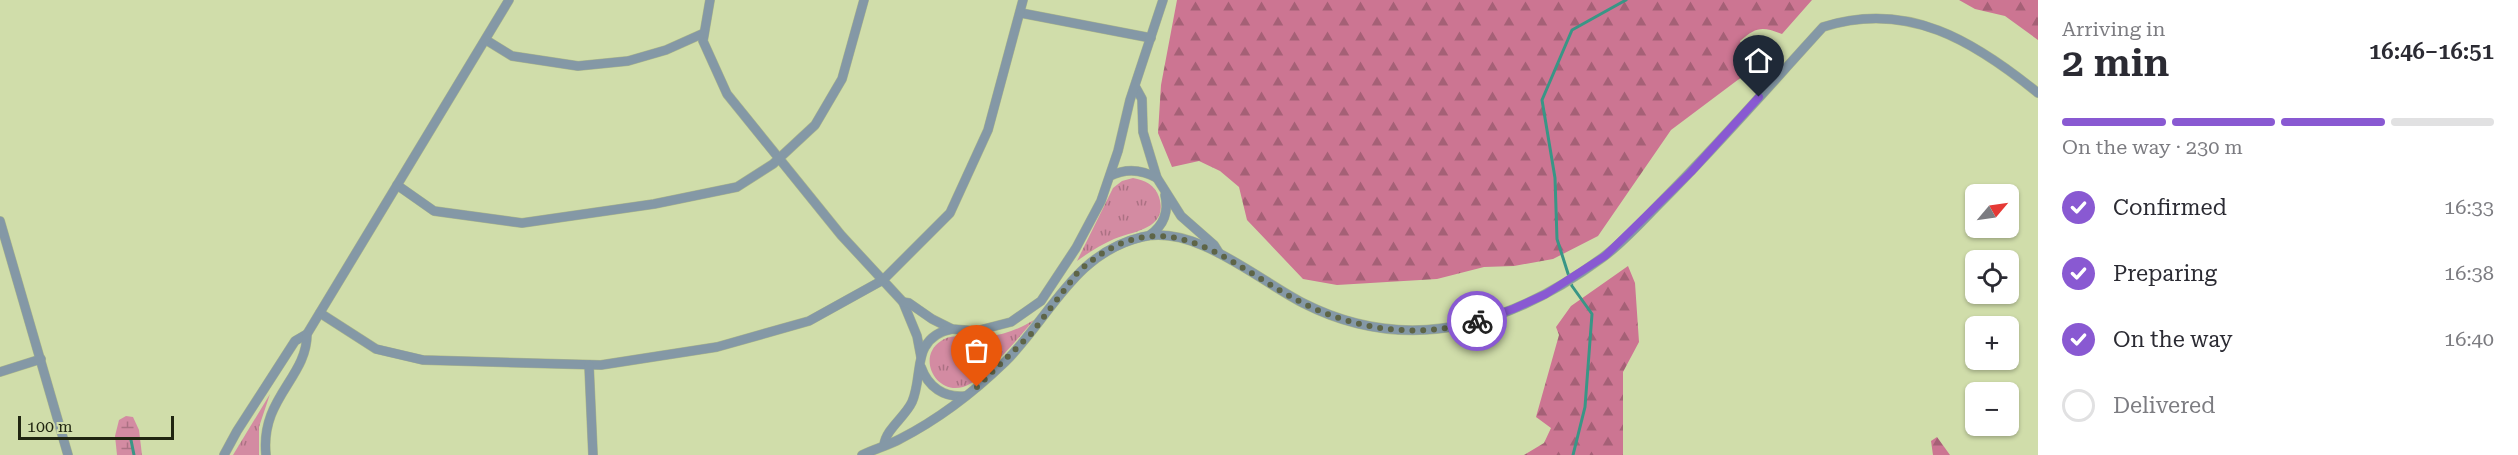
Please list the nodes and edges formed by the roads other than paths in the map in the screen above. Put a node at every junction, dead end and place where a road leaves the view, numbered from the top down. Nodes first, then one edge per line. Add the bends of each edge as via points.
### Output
1 (509, 0) edge
2 (710, 0) edge
3 (864, 0) edge
4 (1023, 0) edge
5 (1163, 0) edge
6 (1852, 10) dead end
7 (1021, 13) junction
8 (1956, 27) dead end
9 (704, 33) junction
10 (1151, 38) junction
11 (486, 40) junction
12 (1136, 88) junction
13 (2038, 93) edge
14 (779, 158) junction
15 (1110, 176) junction
16 (1157, 178) junction
17 (397, 185) junction
18 (1164, 192) junction
19 (0, 221) edge
20 (1150, 235) junction
21 (1219, 253) junction
22 (883, 280) junction
23 (903, 302) junction
24 (320, 313) junction
25 (952, 329) junction
26 (307, 334) junction
27 (921, 357) junction
28 (41, 359) junction
29 (590, 365) junction
30 (921, 368) junction
31 (0, 372) edge
32 (966, 396) junction
33 (884, 445) junction
34 (68, 455) edge
35 (224, 455) edge
36 (266, 455) edge
37 (593, 455) edge
38 (862, 455) edge

1 - 11 street
2 - 9 street
3 - 14 street via 843,79 815,125
4 - 7 street
5 - 10 street
6 - 21 street via 1823,27 1691,172 1605,256 1566,282 1513,309 1466,325 1428,331 1391,329 1313,308
7 - 10 street
7 - 22 street via 988,130 950,213
8 - 13 street
9 - 11 street via 628,61 578,66 512,56
9 - 14 street via 703,41 727,94
10 - 12 street
11 - 17 street
12 - 15 street
12 - 16 street via 1142,99 1143,132
14 - 17 street via 737,187 654,204 522,223 434,211
14 - 22 street
15 - 16 street via 1136,170
15 - 25 street via 1085,232 1041,301 1022,317 999,327 976,331
16 - 18 street
17 - 24 street
18 - 20 street via 1164,219
18 - 21 street via 1181,216
19 - 28 street
20 - 21 street via 1179,238
20 - 32 street via 1118,244 1088,263 1023,343
22 - 23 street
22 - 29 street via 809,321 717,347
23 - 25 street
23 - 27 street
24 - 26 street
24 - 29 street via 376,349 423,360
25 - 27 street via 934,337
26 - 35 street via 295,341
26 - 36 street via 307,349 269,416
27 - 30 street
28 - 31 street
28 - 34 street
29 - 37 street
30 - 32 street via 937,390 951,396
30 - 33 street via 913,400 885,436
32 - 33 street via 921,428
33 - 38 street

